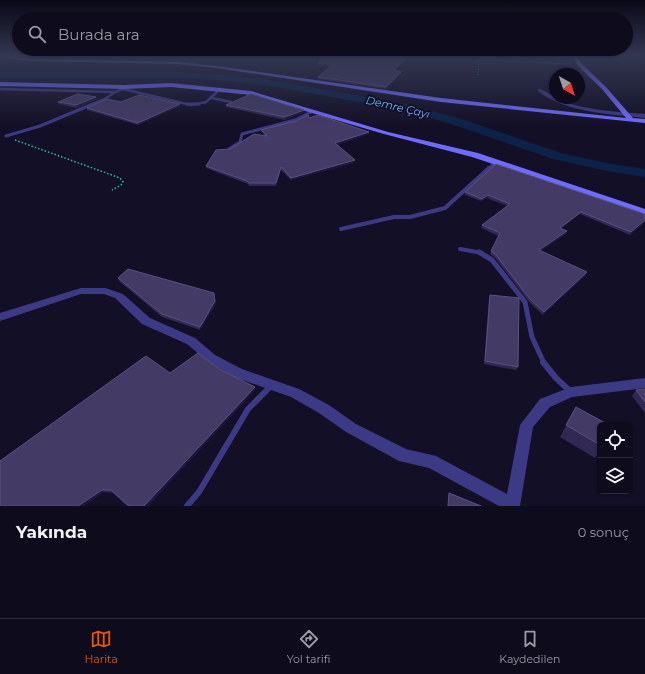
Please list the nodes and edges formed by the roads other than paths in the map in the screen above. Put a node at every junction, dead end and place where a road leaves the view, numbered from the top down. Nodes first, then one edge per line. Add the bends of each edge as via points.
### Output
1 (303, 80) edge
2 (595, 80) edge
3 (0, 84) edge
4 (123, 88) junction
5 (0, 89) edge
6 (540, 90) dead end
7 (115, 92) junction
8 (217, 92) dead end
9 (212, 98) junction
10 (231, 102) edge
11 (313, 111) junction
12 (626, 114) junction
13 (645, 116) edge
14 (631, 120) junction
15 (645, 121) edge
16 (6, 136) road end
17 (229, 149) edge
18 (496, 162) junction
19 (645, 212) edge
20 (341, 229) dead end
21 (460, 249) dead end
22 (0, 317) edge
23 (645, 383) edge
24 (272, 385) junction
25 (571, 392) junction
26 (187, 506) edge
27 (512, 506) edge

1 - 14 street via 441,100
2 - 12 street
3 - 4 street
4 - 7 lane
4 - 9 lane via 191,105 199,105
4 - 11 street via 171,85 229,90 265,96
5 - 7 lane
6 - 12 street via 547,97 566,103
7 - 16 lane via 105,99 40,126
8 - 9 lane
9 - 10 lane
11 - 17 lane via 296,120 242,134 240,142
11 - 18 street
12 - 13 street
12 - 14 street
14 - 15 street
18 - 19 street
18 - 20 lane via 445,208
21 - 25 lane via 482,253 490,258 525,302 536,350 546,367
22 - 24 street via 81,291 105,291 119,296 146,321 191,341 211,358 238,373
23 - 25 street
24 - 26 lane via 248,409 199,492
24 - 27 street via 300,396 351,428 404,456 431,461
25 - 27 street via 545,403 527,425

